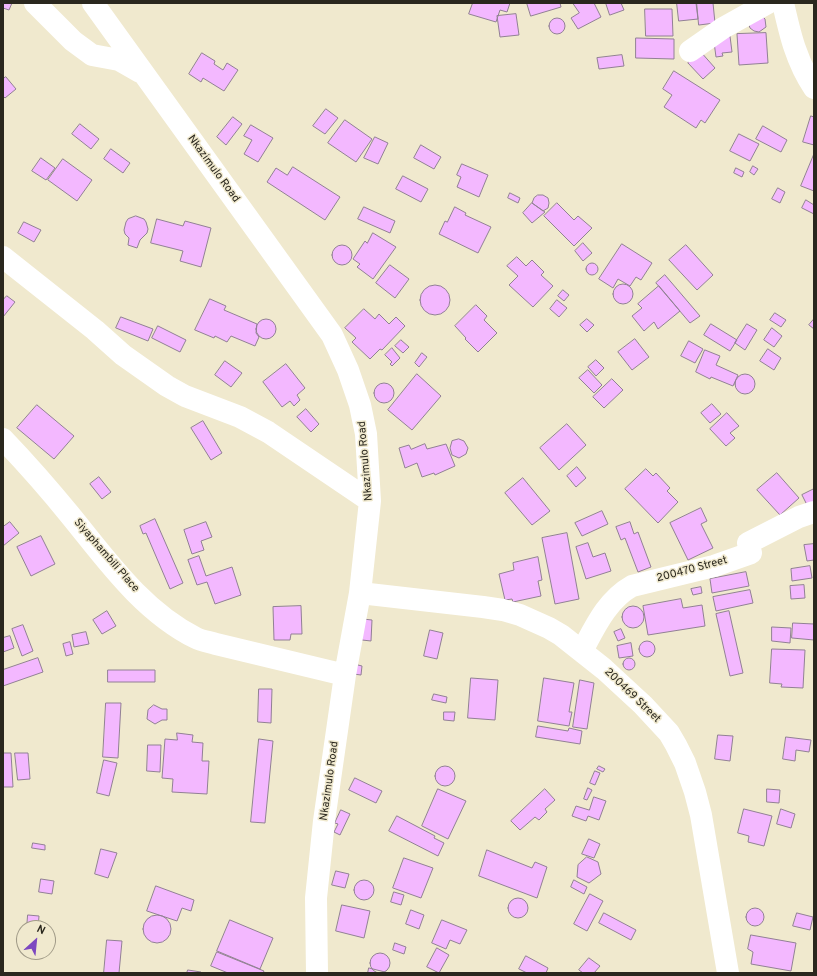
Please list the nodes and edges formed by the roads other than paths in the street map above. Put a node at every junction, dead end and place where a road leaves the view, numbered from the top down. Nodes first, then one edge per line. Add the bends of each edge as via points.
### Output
1 (35, 3) edge
2 (93, 3) edge
3 (768, 3) edge
4 (783, 3) edge
5 (690, 51) dead end
6 (144, 74) junction
7 (814, 88) edge
8 (3, 257) edge
9 (3, 439) edge
10 (370, 501) junction
11 (814, 512) edge
12 (360, 593) junction
13 (582, 651) junction
14 (345, 675) junction
15 (317, 973) edge
16 (728, 973) edge

1 - 6 street via 73,41 92,55 119,60
2 - 6 street, Nkazimulo Road
3 - 5 street via 723,28
4 - 7 street via 792,44
6 - 10 street, Nkazimulo Road via 332,335 348,370 360,406 366,434
8 - 10 street via 123,355 166,386 240,417 268,432
9 - 14 street, Siyaphambili Place via 38,476 121,578 155,611 196,638
10 - 12 street, Nkazimulo Road
11 - 13 street, 200470 Street via 748,543 752,553 624,590 606,609
12 - 13 street, 200469 Street via 503,610 549,628
12 - 14 street, Nkazimulo Road
13 - 16 street, 200469 Street via 658,720 685,763 701,815
14 - 15 street, Nkazimulo Road via 316,898

